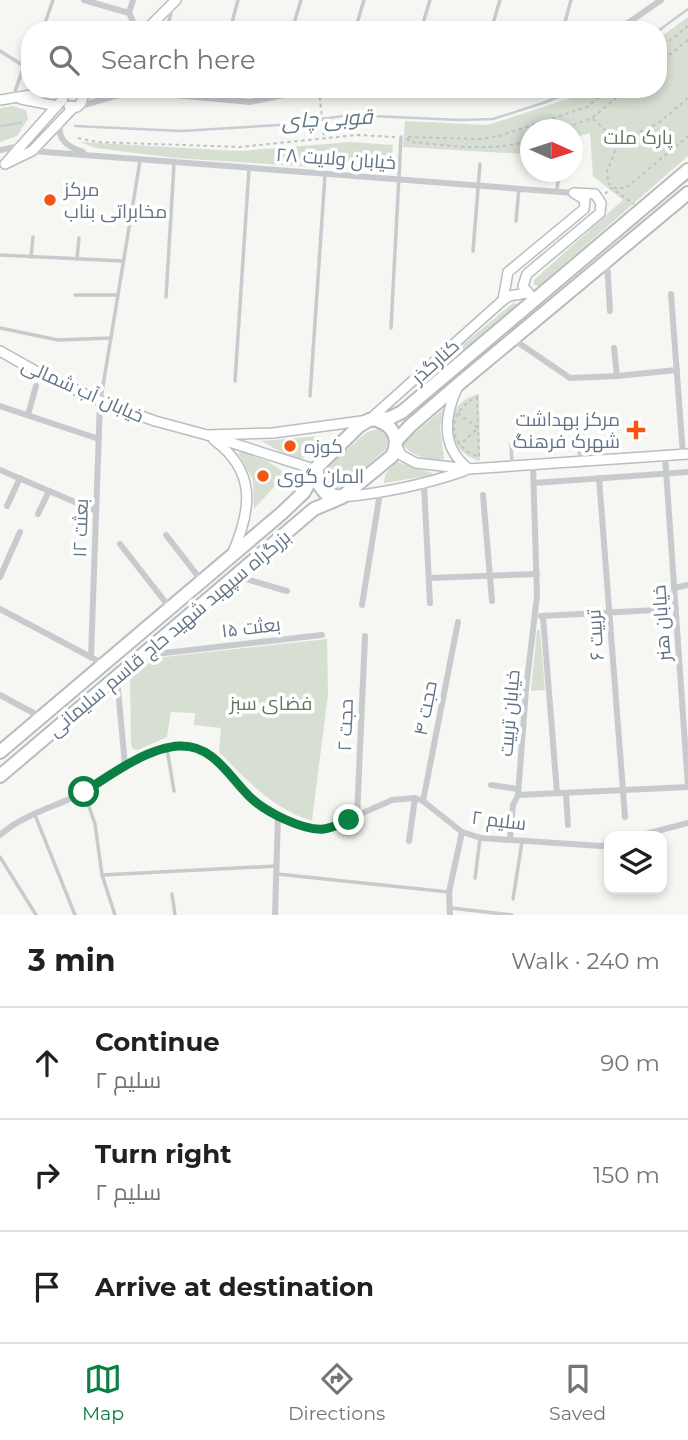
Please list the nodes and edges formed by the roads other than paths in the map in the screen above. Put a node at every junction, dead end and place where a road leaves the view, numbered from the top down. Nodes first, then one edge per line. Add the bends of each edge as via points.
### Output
1 (53, 0) edge
2 (84, 0) edge
3 (133, 0) edge
4 (239, 0) edge
5 (301, 0) edge
6 (364, 0) edge
7 (430, 0) edge
8 (500, 0) edge
9 (570, 0) edge
10 (661, 0) edge
11 (175, 1) edge
12 (97, 2) edge
13 (129, 13) junction
14 (46, 21) edge
15 (132, 21) edge
16 (155, 21) edge
17 (169, 21) edge
18 (233, 21) edge
19 (295, 21) edge
20 (358, 21) edge
21 (424, 21) edge
22 (494, 21) edge
23 (565, 21) edge
24 (631, 21) edge
25 (0, 51) edge
26 (21, 64) edge
27 (21, 74) edge
28 (21, 96) edge
29 (13, 97) junction
30 (62, 98) edge
31 (81, 98) edge
32 (84, 98) edge
33 (102, 98) edge
34 (196, 98) edge
35 (273, 98) edge
36 (0, 100) edge
37 (209, 100) joint
38 (60, 103) junction
39 (78, 105) junction
40 (61, 121) junction
41 (404, 137) road end
42 (21, 146) junction
43 (0, 150) edge
44 (32, 151) junction
45 (95, 155) junction
46 (140, 159) junction
47 (174, 162) junction
48 (480, 164) dead end
49 (2, 166) edge
50 (249, 167) junction
51 (688, 170) edge
52 (325, 173) junction
53 (398, 179) junction
54 (558, 182) edge
55 (478, 185) junction
56 (519, 188) junction
57 (557, 191) junction
58 (574, 193) junction
59 (688, 193) edge
60 (516, 221) dead end
61 (33, 237) dead end
62 (79, 238) dead end
63 (473, 251) dead end
64 (0, 256) edge
65 (31, 257) junction
66 (77, 259) junction
67 (123, 261) junction
68 (607, 262) junction
69 (506, 280) junction
70 (523, 282) junction
71 (527, 293) junction
72 (543, 294) junction
73 (671, 294) dead end
74 (75, 295) dead end
75 (118, 295) junction
76 (166, 297) dead end
77 (502, 301) junction
78 (610, 311) dead end
79 (0, 328) edge
80 (391, 328) dead end
81 (111, 338) junction
82 (513, 339) junction
83 (614, 348) dead end
84 (0, 351) edge
85 (677, 370) junction
86 (617, 376) junction
87 (235, 381) dead end
88 (460, 383) junction
89 (36, 386) dead end
90 (310, 396) dead end
91 (100, 401) junction
92 (0, 406) edge
93 (28, 415) junction
94 (374, 421) junction
95 (207, 435) junction
96 (578, 435) dead end
97 (99, 439) junction
98 (396, 443) junction
99 (511, 443) dead end
100 (685, 455) edge
101 (665, 456) junction
102 (580, 462) junction
103 (533, 465) junction
104 (512, 467) junction
105 (469, 469) junction
106 (0, 470) edge
107 (317, 470) junction
108 (688, 472) edge
109 (666, 474) junction
110 (20, 478) junction
111 (599, 478) junction
112 (534, 483) junction
113 (424, 485) junction
114 (49, 491) junction
115 (380, 494) junction
116 (483, 495) dead end
117 (342, 497) junction
118 (7, 506) dead end
119 (96, 511) junction
120 (38, 514) dead end
121 (20, 533) dead end
122 (166, 535) dead end
123 (120, 544) dead end
124 (232, 556) junction
125 (537, 574) junction
126 (236, 576) junction
127 (490, 576) junction
128 (0, 577) edge
129 (429, 579) junction
130 (202, 581) junction
131 (688, 585) edge
132 (674, 587) junction
133 (287, 591) dead end
134 (492, 601) dead end
135 (430, 603) dead end
136 (362, 605) dead end
137 (170, 608) junction
138 (676, 609) junction
139 (0, 610) edge
140 (609, 613) junction
141 (539, 616) junction
142 (458, 622) dead end
143 (322, 635) dead end
144 (365, 636) dead end
145 (142, 656) junction
146 (91, 657) junction
147 (104, 664) junction
148 (117, 676) junction
149 (0, 695) edge
150 (41, 717) junction
151 (166, 748) junction
152 (0, 752) edge
153 (687, 753) edge
154 (125, 765) junction
155 (0, 776) edge
156 (491, 785) dead end
157 (688, 787) edge
158 (623, 790) junction
159 (174, 791) dead end
160 (84, 792) junction
161 (518, 792) junction
162 (557, 793) junction
163 (566, 793) junction
164 (415, 797) junction
165 (423, 801) junction
166 (34, 813) junction
167 (278, 816) junction
168 (357, 816) junction
169 (625, 817) dead end
170 (688, 823) edge
171 (568, 825) dead end
172 (657, 831) edge
173 (461, 832) junction
174 (0, 835) edge
175 (481, 838) junction
176 (510, 839) junction
177 (522, 839) junction
178 (409, 841) dead end
179 (604, 845) edge
180 (0, 857) edge
181 (276, 870) junction
182 (102, 876) junction
183 (475, 878) dead end
184 (449, 892) junction
185 (172, 894) dead end
186 (513, 899) dead end
187 (450, 912) edge
188 (36, 915) edge
189 (75, 915) edge
190 (115, 915) edge
191 (175, 915) edge
192 (275, 915) edge
193 (512, 915) edge

1 - 14 lane
2 - 12 street
3 - 13 street
4 - 18 lane
5 - 19 lane
6 - 20 lane
7 - 21 lane
8 - 22 lane
9 - 23 lane
10 - 24 street
11 - 16 main road
11 - 17 lane
12 - 13 street
13 - 15 street
25 - 26 lane
27 - 29 lane
28 - 29 main road
29 - 36 main road
29 - 38 main road
30 - 38 main road
31 - 39 main road
32 - 39 main road
33 - 39 street
34 - 37 street
35 - 37 street
38 - 39 main road
38 - 42 main road
39 - 40 main road
40 - 44 main road
40 - 45 street, خیابان ولایت ۲۸ via 59,132 66,145
41 - 53 lane
42 - 43 street
42 - 44 main road
42 - 49 main road
44 - 45 street, خیابان ولایت ۲۸
44 - 49 main road
45 - 46 street, خیابان ولایت ۲۸
46 - 47 street, خیابان ولایت ۲۸
46 - 67 lane
47 - 50 street, خیابان ولایت ۲۸
47 - 76 lane
48 - 55 lane
50 - 52 street, خیابان ولایت ۲۸
50 - 87 lane
51 - 72 highway
52 - 53 street, خیابان ولایت ۲۸
52 - 90 lane
53 - 55 street, خیابان ولایت ۲۸
53 - 80 lane
54 - 57 lane
55 - 56 street, خیابان ولایت ۲۸
55 - 63 lane
56 - 57 street, خیابان ولایت ۲۸
56 - 60 lane
57 - 58 street, خیابان ولایت ۲۸
58 - 69 main road via 584,200 582,212 511,269
58 - 70 main road via 596,194 600,213
59 - 68 highway
61 - 65 lane
62 - 66 lane
64 - 65 lane
65 - 66 lane
66 - 67 lane
67 - 75 lane
68 - 78 street
68 - 82 highway
69 - 70 main road via 513,287
69 - 77 main road
70 - 71 main road
71 - 72 main road
71 - 77 main road
72 - 94 highway via 402,412
73 - 85 street
74 - 75 lane
75 - 81 lane
77 - 94 main road, کنارگذر
79 - 81 lane via 58,340
81 - 91 lane
82 - 86 street via 570,378
82 - 88 highway
83 - 86 street
84 - 91 main road, خیابان آب شمالی
85 - 86 street
85 - 100 street
88 - 98 highway
88 - 105 main road via 449,408 447,432 455,455
89 - 93 street
91 - 95 main road, خیابان آب شمالی
91 - 97 street, بعثت ۱۲
92 - 93 street
93 - 97 street
94 - 95 main road, خیابان آب شمالی via 273,433
94 - 98 highway via 391,428
94 - 107 highway, بزرگراه سپهبد شهید حاج قاسم سلیمانی via 359,426
95 - 107 main road, خیابان آب شمالی
95 - 124 main road via 234,457 247,487 245,522
96 - 102 lane
97 - 119 street, بعثت ۱۲
98 - 105 main road via 401,455 416,463
98 - 117 highway, بزرگراه سپهبد شهید حاج قاسم سلیمانی via 387,461
99 - 104 lane
100 - 101 main road
101 - 102 main road
101 - 109 street, خیابان هنر
102 - 103 main road
103 - 104 main road
103 - 112 street, خیابان تربیت
104 - 105 main road
105 - 113 main road
106 - 110 street
107 - 117 highway via 321,488
107 - 124 highway, بزرگراه سپهبد شهید حاج قاسم سلیمانی via 304,492
108 - 109 street
109 - 111 street
109 - 132 street, خیابان هنر
110 - 114 street
110 - 118 street
111 - 112 street
111 - 140 street, تربیت ۶
112 - 125 street, خیابان تربیت
113 - 115 main road
113 - 129 street
114 - 119 street
114 - 120 street
115 - 117 main road
115 - 136 street
116 - 127 street
117 - 126 highway, بزرگراه سپهبد شهید حاج قاسم سلیمانی via 314,509
119 - 146 street, بعثت ۱۲
121 - 128 street
122 - 130 street
123 - 137 street
124 - 130 highway, بزرگراه سپهبد شهید حاج قاسم سلیمانی
125 - 127 street
125 - 141 street, خیابان تربیت
126 - 133 street
126 - 145 highway, بزرگراه سپهبد شهید حاج قاسم سلیمانی
127 - 129 street
127 - 134 street
129 - 135 street
130 - 137 highway, بزرگراه سپهبد شهید حاج قاسم سلیمانی
131 - 132 street
132 - 138 street, خیابان هنر
137 - 147 highway, بزرگراه سپهبد شهید حاج قاسم سلیمانی
138 - 140 street
138 - 153 street, خیابان هنر
139 - 146 street
140 - 141 street
140 - 158 street, تربیت ۶
141 - 161 street, خیابان تربیت via 526,689
141 - 162 street
142 - 165 street, حجت ۴
143 - 145 street, بعثت ۱۵
144 - 168 street, حجت ۲
145 - 148 highway, بزرگراه سپهبد شهید حاج قاسم سلیمانی
146 - 147 street
147 - 150 highway, بزرگراه سپهبد شهید حاج قاسم سلیمانی
148 - 154 street
148 - 155 highway, بزرگراه سپهبد شهید حاج قاسم سلیمانی
149 - 150 street
150 - 152 highway, بزرگراه سپهبد شهید حاج قاسم سلیمانی
151 - 154 street
151 - 159 lane
151 - 167 street via 189,746 206,752 253,800
153 - 157 street, خیابان هنر
154 - 160 street
156 - 161 street
157 - 158 street
158 - 163 street
158 - 169 street, تربیت ۶
160 - 166 street
160 - 182 lane via 95,824
161 - 162 street
161 - 176 street, خیابان تربیت
162 - 163 street
163 - 171 street
164 - 165 street, سلیم ۲
164 - 168 street via 392,800
164 - 178 street
165 - 173 street, سلیم ۲
166 - 174 street
166 - 189 lane
167 - 168 street via 323,829
167 - 181 street
170 - 172 street
173 - 175 street, سلیم ۲
173 - 184 street
175 - 176 street, سلیم ۲
175 - 183 lane
176 - 177 street, سلیم ۲
177 - 179 street, سلیم ۲
177 - 186 lane
180 - 188 lane
181 - 182 lane
181 - 184 lane
181 - 192 street
182 - 190 lane
184 - 187 street
185 - 191 lane
187 - 193 lane

